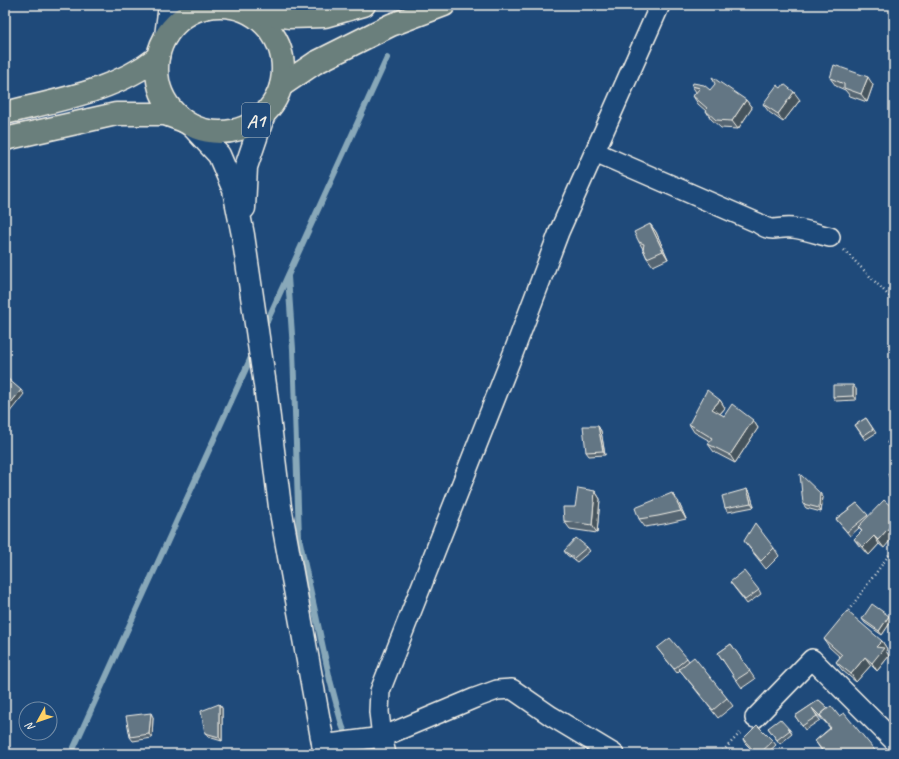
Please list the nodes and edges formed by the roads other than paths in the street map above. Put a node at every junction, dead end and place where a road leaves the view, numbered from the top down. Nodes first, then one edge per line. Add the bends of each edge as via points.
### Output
1 (170, 5) edge
2 (364, 5) edge
3 (444, 5) edge
4 (660, 5) edge
5 (207, 6) edge
6 (246, 11) junction
7 (166, 36) junction
8 (158, 57) junction
9 (281, 86) junction
10 (5, 113) edge
11 (264, 114) junction
12 (188, 123) junction
13 (5, 139) edge
14 (595, 152) junction
15 (243, 235) junction
16 (830, 237) road end
17 (755, 718) road end
18 (894, 741) edge
19 (384, 746) edge
20 (323, 750) edge
21 (614, 754) edge

1 - 7 street
2 - 6 highway, A1 via 325,16 289,17
3 - 9 highway, A1 via 391,25 315,62
4 - 14 street
5 - 6 highway, A1 via 227,6
5 - 7 highway, A1 via 184,17
6 - 9 highway, A1 via 259,19 277,42 282,56
7 - 8 highway, A1
8 - 10 highway via 110,85
8 - 12 highway, A1 via 157,75 162,93 171,108
9 - 11 highway, A1 via 275,101
11 - 12 highway, A1 via 248,126 230,132 210,131
11 - 15 street via 246,167
12 - 13 highway, A1 via 166,114 116,114
12 - 15 street via 219,155 234,190
14 - 16 street via 758,222 764,228 792,228
14 - 19 street via 559,232 380,691 379,712
15 - 20 street via 280,507
17 - 18 street via 812,659
19 - 20 street
19 - 21 street via 475,698 497,690 512,689

